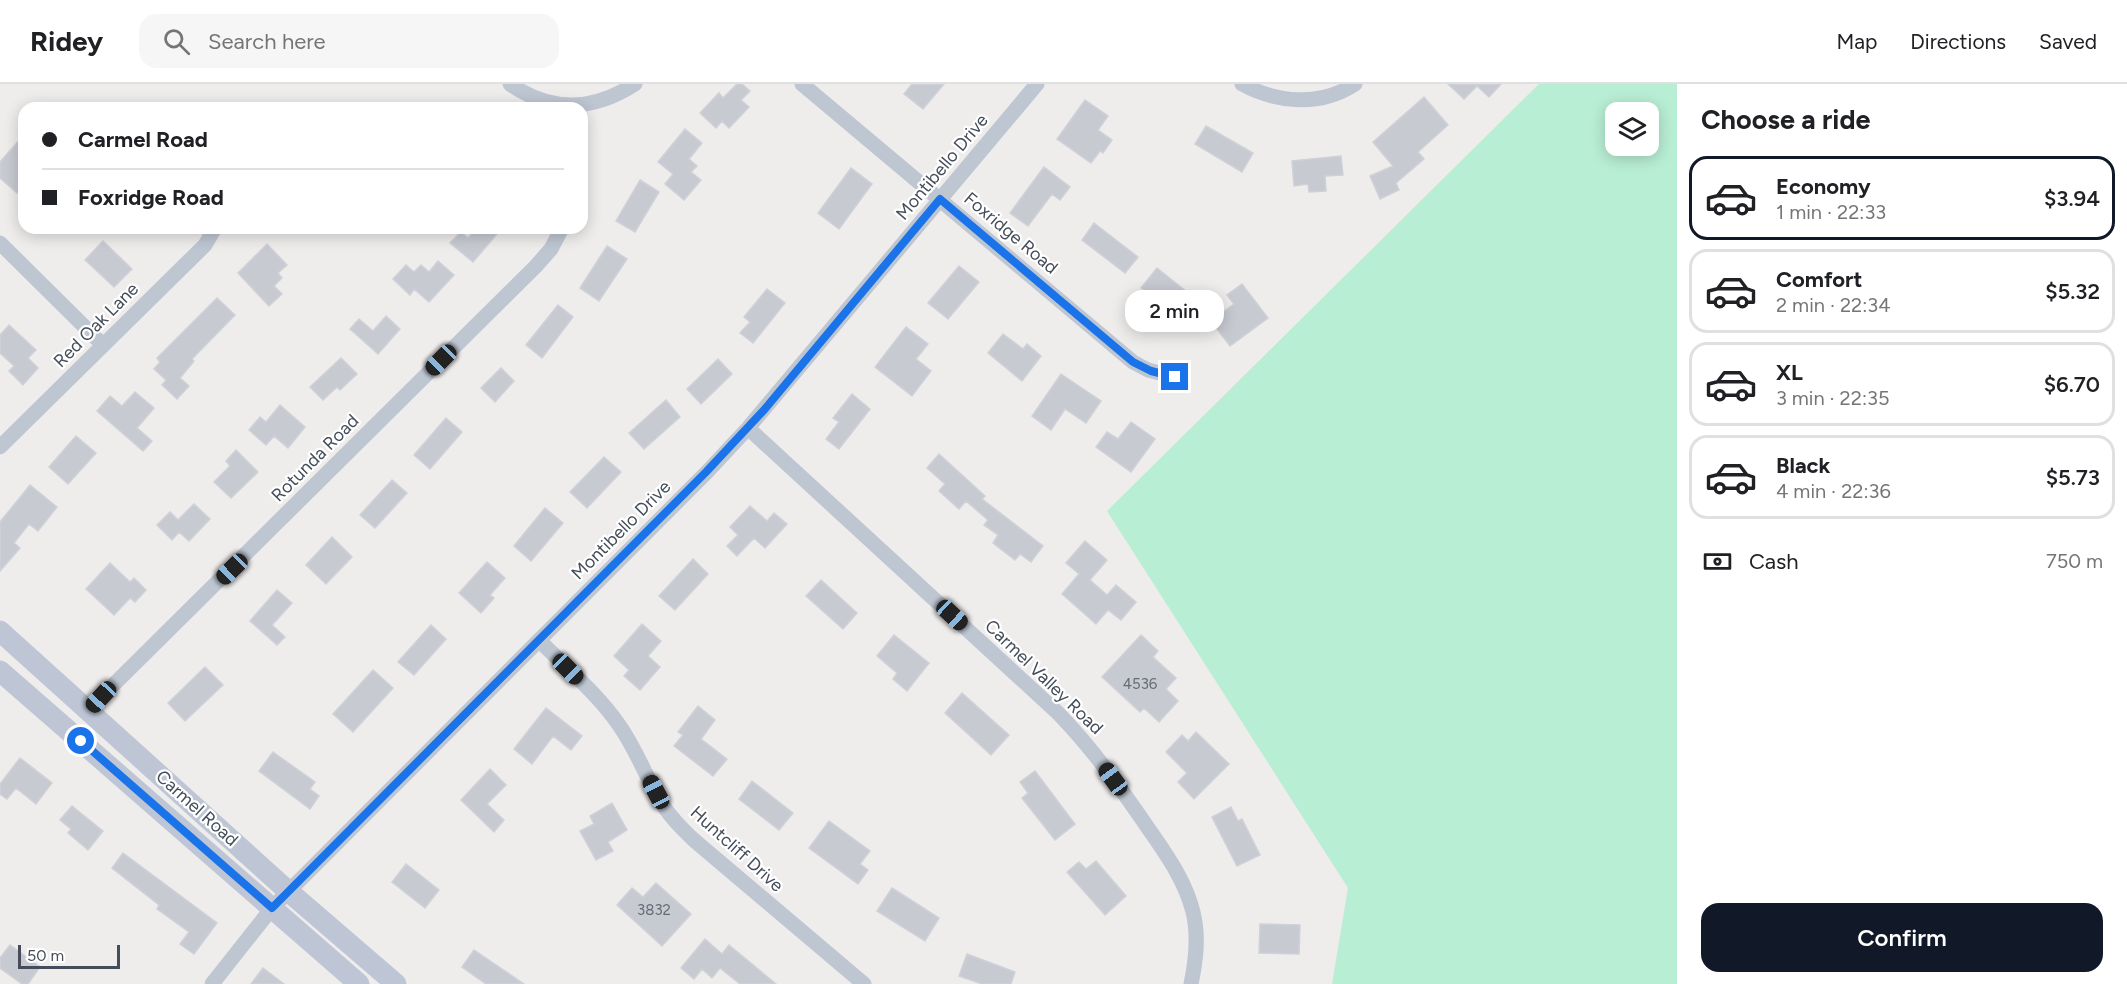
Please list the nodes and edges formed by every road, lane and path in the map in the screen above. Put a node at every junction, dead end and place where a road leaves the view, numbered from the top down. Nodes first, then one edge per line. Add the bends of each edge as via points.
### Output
1 (510, 84) edge
2 (635, 84) edge
3 (802, 84) edge
4 (1037, 84) edge
5 (1242, 84) edge
6 (1355, 84) edge
7 (545, 102) edge
8 (588, 104) edge
9 (940, 199) junction
10 (211, 234) edge
11 (559, 234) edge
12 (0, 243) edge
13 (103, 345) junction
14 (1175, 377) dead end
15 (748, 428) junction
16 (0, 447) edge
17 (0, 631) edge
18 (539, 640) junction
19 (0, 671) edge
20 (88, 710) junction
21 (288, 891) junction
22 (272, 908) junction
23 (212, 984) edge
24 (359, 984) edge
25 (396, 984) edge
26 (864, 984) edge
27 (1191, 984) edge

1 - 7 street
2 - 8 street
3 - 9 street, Foxridge Road
4 - 9 street, Montibello Drive
5 - 6 street via 1289,100 1322,98
9 - 14 street, Foxridge Road via 1133,362
9 - 15 street, Montibello Drive
10 - 13 street, Red Oak Lane via 205,245
11 - 20 street, Rotunda Road via 536,266
12 - 13 street
13 - 16 street, Red Oak Lane
15 - 18 street, Montibello Drive
15 - 27 street, Carmel Valley Road via 1058,713 1100,761 1173,864 1184,886 1197,935
17 - 20 main road, Carmel Road
18 - 21 street, Montibello Drive
18 - 26 street, Huntcliff Drive via 617,722 677,824
19 - 22 main road, Carmel Road
20 - 21 main road, Carmel Road
21 - 22 street, Montibello Drive
21 - 25 main road, Carmel Road
22 - 23 street, Montibello Drive
22 - 24 main road, Carmel Road

